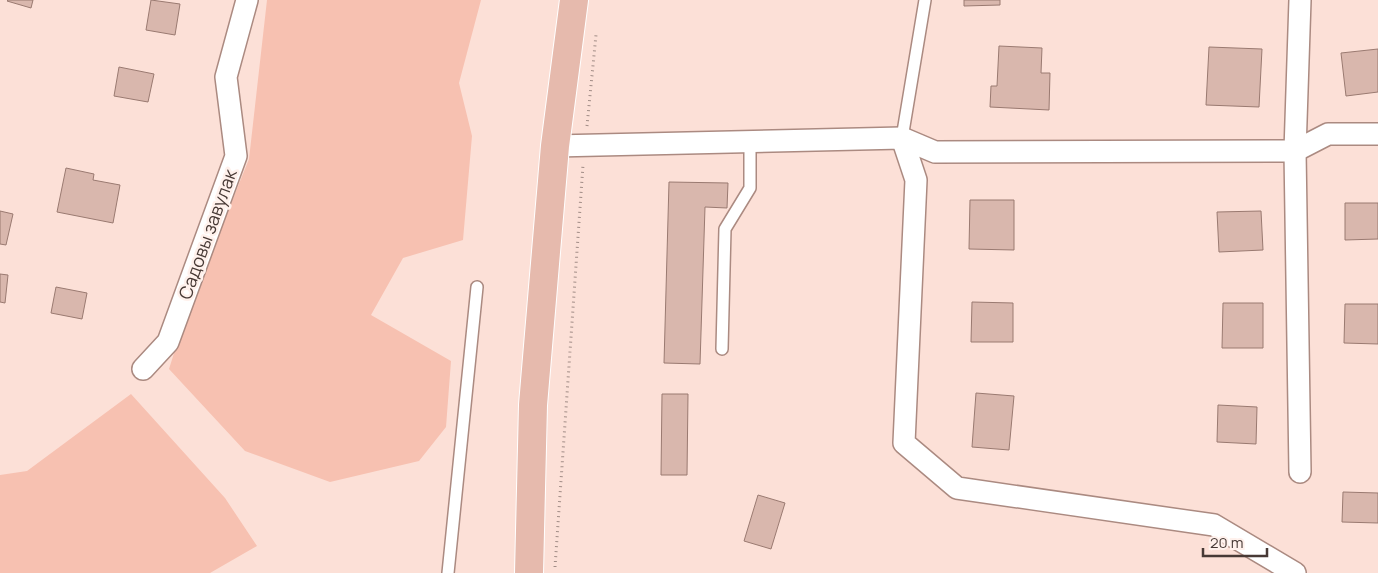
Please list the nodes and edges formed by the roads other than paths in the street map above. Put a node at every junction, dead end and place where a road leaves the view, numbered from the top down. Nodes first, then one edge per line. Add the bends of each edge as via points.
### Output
1 (247, 0) edge
2 (574, 0) edge
3 (925, 0) edge
4 (1300, 0) edge
5 (1378, 134) edge
6 (902, 138) junction
7 (750, 142) junction
8 (555, 146) junction
9 (1295, 151) junction
10 (477, 287) dead end
11 (722, 349) dead end
12 (143, 369) dead end
13 (1300, 472) dead end
14 (448, 573) edge
15 (529, 573) edge
16 (1295, 573) edge

1 - 12 street, Садовы завулак via 226,77 236,156 168,342
2 - 8 main road
3 - 6 lane
4 - 9 street
5 - 9 street via 1328,134
6 - 7 street
6 - 9 street via 935,152
6 - 16 street via 916,180 904,443 957,488 1214,525
7 - 8 street
7 - 11 lane via 750,188 725,229
8 - 15 main road via 533,405
9 - 13 street
10 - 14 lane

